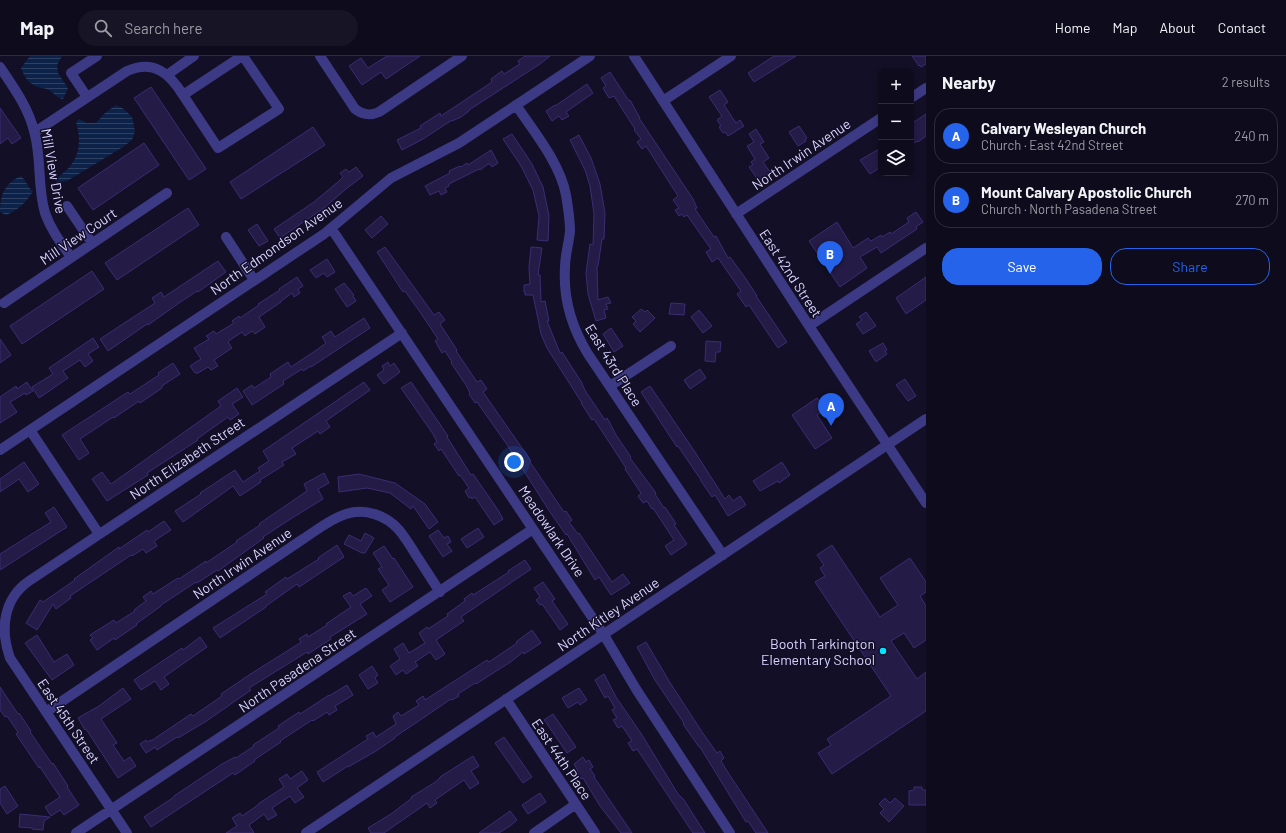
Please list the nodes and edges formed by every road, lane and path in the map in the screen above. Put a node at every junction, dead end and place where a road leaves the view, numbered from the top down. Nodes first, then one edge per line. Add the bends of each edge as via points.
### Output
1 (96, 56) edge
2 (194, 56) edge
3 (242, 56) edge
4 (320, 56) edge
5 (462, 56) edge
6 (590, 56) edge
7 (634, 56) edge
8 (731, 56) edge
9 (451, 59) edge
10 (0, 67) edge
11 (167, 75) junction
12 (926, 88) edge
13 (183, 95) junction
14 (914, 96) edge
15 (87, 97) junction
16 (663, 101) junction
17 (516, 105) junction
18 (878, 120) edge
19 (35, 132) junction
20 (167, 192) dead end
21 (67, 206) dead end
22 (736, 214) junction
23 (331, 228) junction
24 (226, 237) dead end
25 (92, 243) junction
26 (926, 248) edge
27 (71, 257) junction
28 (254, 280) junction
29 (4, 303) dead end
30 (809, 326) junction
31 (402, 333) junction
32 (671, 346) dead end
33 (610, 386) junction
34 (926, 419) edge
35 (30, 430) junction
36 (888, 445) junction
37 (0, 450) edge
38 (926, 503) edge
39 (533, 529) junction
40 (99, 534) junction
41 (723, 555) junction
42 (440, 592) junction
43 (3, 620) joint
44 (604, 635) junction
45 (506, 700) junction
46 (46, 712) junction
47 (576, 804) junction
48 (111, 810) junction
49 (76, 833) edge
50 (127, 833) edge
51 (306, 833) edge
52 (534, 833) edge
53 (595, 833) edge
54 (730, 833) edge

1 - 15 street via 71,73
2 - 11 street
3 - 13 street
3 - 13 street via 279,109 218,148
4 - 9 street via 355,109 367,115 379,112
5 - 9 street
6 - 17 street, North Edmondson Avenue
7 - 16 street, East 42nd Street
8 - 16 street
10 - 19 street, Mill View Drive via 22,100
11 - 13 street
11 - 15 street via 152,68 131,69
12 - 14 street
15 - 19 street
16 - 22 street, East 42nd Street
17 - 23 street, North Edmondson Avenue via 459,143 391,178
17 - 33 street, East 43rd Place via 553,160 562,180 570,217 565,276 570,313 584,347
18 - 22 street, North Irwin Avenue
19 - 27 street, Mill View Drive via 45,211 51,227
20 - 25 street, Mill View Court
21 - 25 street
22 - 30 street, East 42nd Street
23 - 28 street, North Edmondson Avenue
23 - 31 street, Meadowlark Drive
24 - 28 street
25 - 27 street, Mill View Court
26 - 30 street
27 - 29 street, Mill View Court
28 - 35 street, North Edmondson Avenue
30 - 36 street, East 42nd Street
31 - 39 street, Meadowlark Drive
31 - 40 street, North Elizabeth Street
32 - 33 street
33 - 41 street, East 43rd Place
34 - 36 street, North Kitley Avenue
35 - 37 street, North Edmondson Avenue
35 - 40 street
36 - 38 street, East 42nd Street
36 - 41 street, North Kitley Avenue
39 - 42 street, North Pasadena Street
39 - 44 street, Meadowlark Drive
40 - 43 street, North Elizabeth Street via 22,586 9,603
41 - 44 street, North Kitley Avenue
42 - 46 street, North Irwin Avenue via 400,531 390,522 371,513 346,514 303,539
42 - 48 street, North Pasadena Street
43 - 46 street, East 45th Street via 3,637 8,654
44 - 45 street, North Kitley Avenue
44 - 54 street, Meadowlark Drive
45 - 47 street, East 44th Place
45 - 51 street, North Kitley Avenue
46 - 48 street, East 45th Street
47 - 52 street
47 - 53 street, East 44th Place
48 - 49 street, North Pasadena Street
48 - 50 street, East 45th Street

